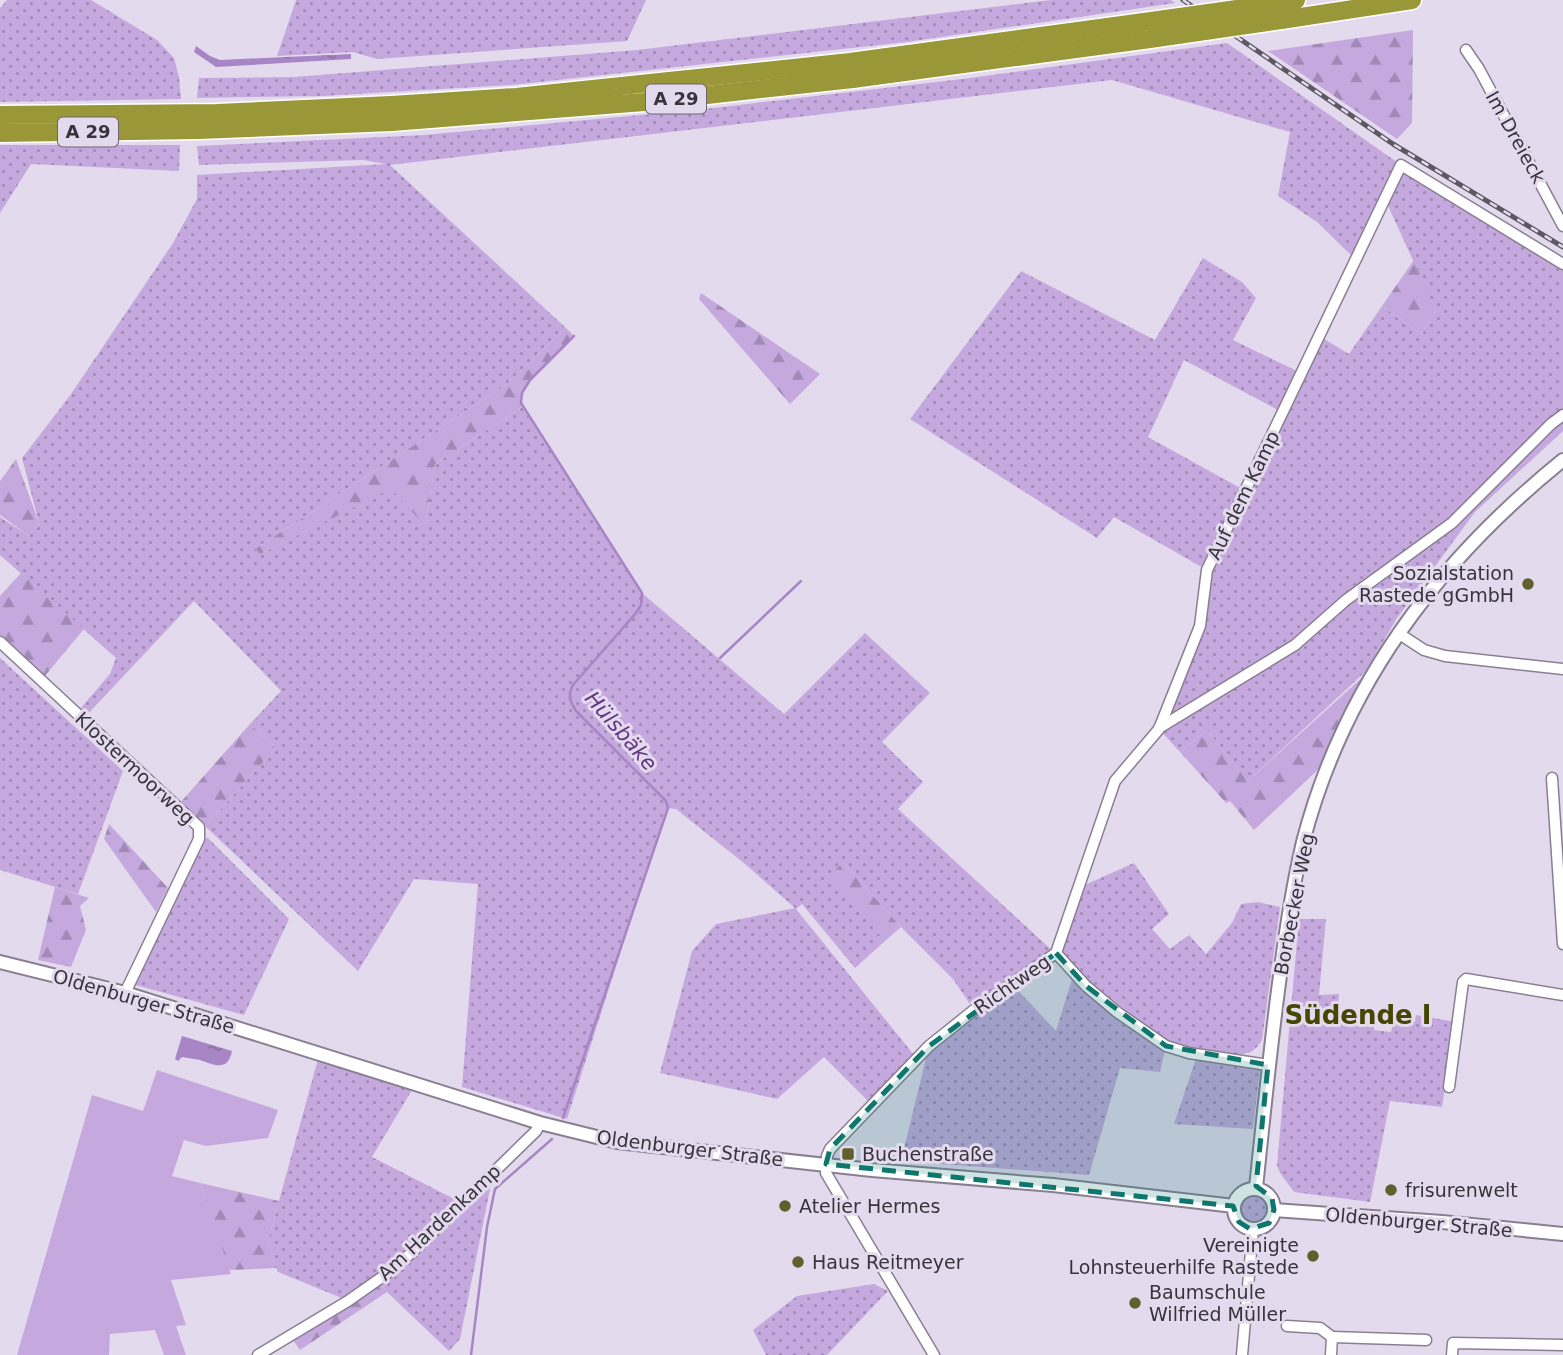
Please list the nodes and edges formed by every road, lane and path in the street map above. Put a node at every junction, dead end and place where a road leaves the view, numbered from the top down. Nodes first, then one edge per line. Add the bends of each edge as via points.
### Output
1 (1412, 0) edge
2 (1285, 7) edge
3 (1147, 30) junction
4 (1466, 50) dead end
5 (0, 115) edge
6 (175, 123) junction
7 (0, 133) edge
8 (1563, 226) edge
9 (1563, 264) edge
10 (1563, 415) edge
11 (1563, 460) edge
12 (1398, 633) junction
13 (0, 642) edge
14 (1563, 669) edge
15 (1158, 729) junction
16 (1552, 778) dead end
17 (1563, 944) edge
18 (1056, 953) junction
19 (0, 962) edge
20 (125, 993) junction
21 (1563, 995) edge
22 (1268, 1065) junction
23 (1449, 1087) dead end
24 (540, 1123) junction
25 (826, 1164) junction
26 (1256, 1188) junction
27 (1234, 1206) junction
28 (1275, 1210) junction
29 (1253, 1229) junction
30 (1563, 1234) edge
31 (1287, 1326) dead end
32 (1332, 1337) junction
33 (1426, 1340) dead end
34 (1563, 1345) edge
35 (1542, 1350) edge
36 (258, 1355) edge
37 (934, 1355) edge
38 (1242, 1355) edge
39 (1331, 1355) edge
40 (1452, 1355) edge

1 - 2 highway, A 29
2 - 3 highway, A 29, bridge
3 - 6 highway, A 29 via 642,85 516,97 217,113
3 - 6 highway, A 29 via 853,79 645,102 393,122 199,130
4 - 8 street, Im Dreieck
5 - 6 highway, A 29
6 - 7 highway, A 29
9 - 15 street, Auf dem Kamp via 1401,165 1207,570 1200,626
10 - 15 street via 1452,523 1346,600 1295,645
11 - 12 street, Borbecker Weg via 1475,539
12 - 14 street via 1424,650 1445,656
12 - 22 street, Borbecker Weg via 1346,727 1304,841
13 - 20 street, Klostermoorweg via 199,827 200,839
15 - 18 street, Richtweg via 1115,781
16 - 17 street
18 - 22 street via 1086,986 1166,1046
18 - 25 street, Richtweg via 929,1046 830,1149
19 - 20 street, Oldenburger Straße
20 - 24 street, Oldenburger Straße
21 - 23 street via 1466,979
22 - 26 street, Borbecker Weg
24 - 25 street, Oldenburger Straße via 617,1142
24 - 36 street, Am Hardenkamp via 385,1275
25 - 27 street, Oldenburger Straße
25 - 37 street via 836,1192
26 - 27 street via 1238,1196
26 - 28 street via 1272,1198
27 - 29 street via 1238,1222
28 - 29 street via 1269,1223
28 - 30 street, Oldenburger Straße
29 - 38 street
31 - 32 street via 1320,1328
32 - 33 street
32 - 39 street
34 - 35 street
35 - 40 street via 1453,1343

